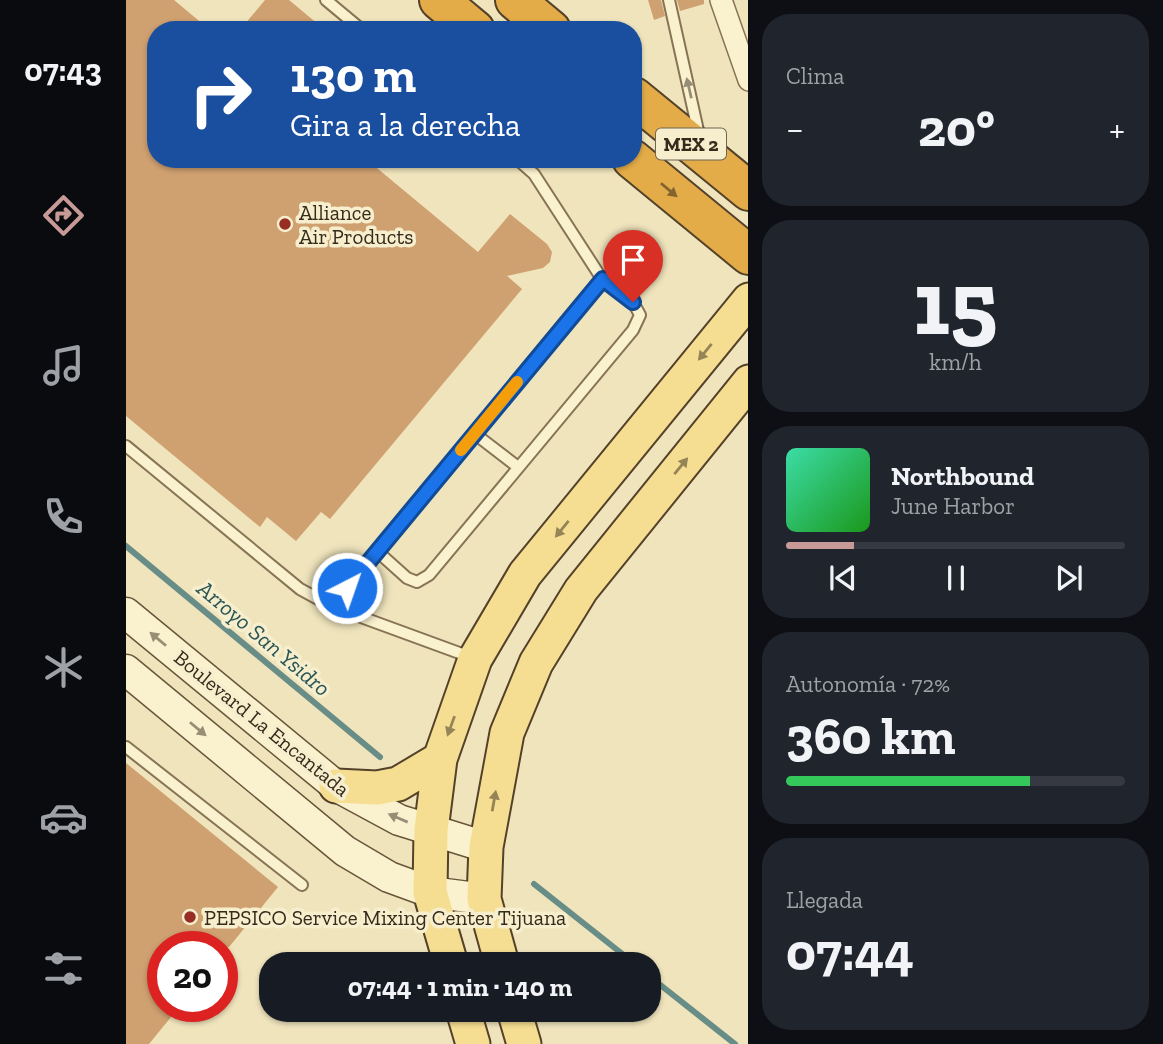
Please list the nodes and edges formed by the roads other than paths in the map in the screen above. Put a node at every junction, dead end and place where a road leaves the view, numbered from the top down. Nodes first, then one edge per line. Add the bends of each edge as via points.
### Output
1 (326, 0) edge
2 (439, 0) edge
3 (515, 0) edge
4 (669, 0) edge
5 (721, 0) edge
6 (351, 21) edge
7 (464, 21) edge
8 (540, 21) edge
9 (748, 80) edge
10 (642, 104) edge
11 (704, 155) junction
12 (642, 167) edge
13 (527, 168) edge
14 (748, 191) edge
15 (748, 255) edge
16 (603, 279) junction
17 (748, 300) edge
18 (748, 382) edge
19 (475, 433) junction
20 (126, 446) edge
21 (519, 467) junction
22 (378, 552) junction
23 (331, 606) junction
24 (126, 613) edge
25 (475, 659) junction
26 (126, 670) edge
27 (126, 747) edge
28 (440, 759) junction
29 (337, 786) junction
30 (431, 830) junction
31 (486, 847) junction
32 (302, 885) dead end
33 (430, 892) junction
34 (484, 899) junction
35 (448, 952) edge
36 (499, 952) edge
37 (467, 1022) edge
38 (518, 1022) edge
39 (473, 1044) edge
40 (524, 1044) edge

1 - 6 lane
2 - 7 highway
3 - 8 highway
11 -> 4 lane
5 - 9 street
10 - 11 highway, MEX 2
11 - 14 highway, MEX 2
12 -> 15 highway, MEX 2
13 - 16 lane
16 - 19 lane
16 - 21 lane via 633,302 640,315 633,330
17 -> 25 main road via 525,574
31 -> 18 main road via 507,733 536,663 582,590
19 - 21 lane
19 - 22 lane
20 - 23 lane via 300,589
21 - 22 lane via 429,575 417,582 408,578
22 - 23 lane
23 - 25 lane
29 -> 24 main road, Boulevard La Encantada
25 -> 28 main road
26 -> 33 main road via 345,850 389,877
27 - 32 lane
28 - 29 main road via 398,784
28 - 30 main road
30 -> 29 main road, Boulevard La Encantada via 399,820
30 - 31 main road, Boulevard La Encantada
30 - 33 main road
31 - 34 main road
33 - 34 main road
33 - 35 main road
34 - 36 main road
37 - 39 main road
38 - 40 main road

